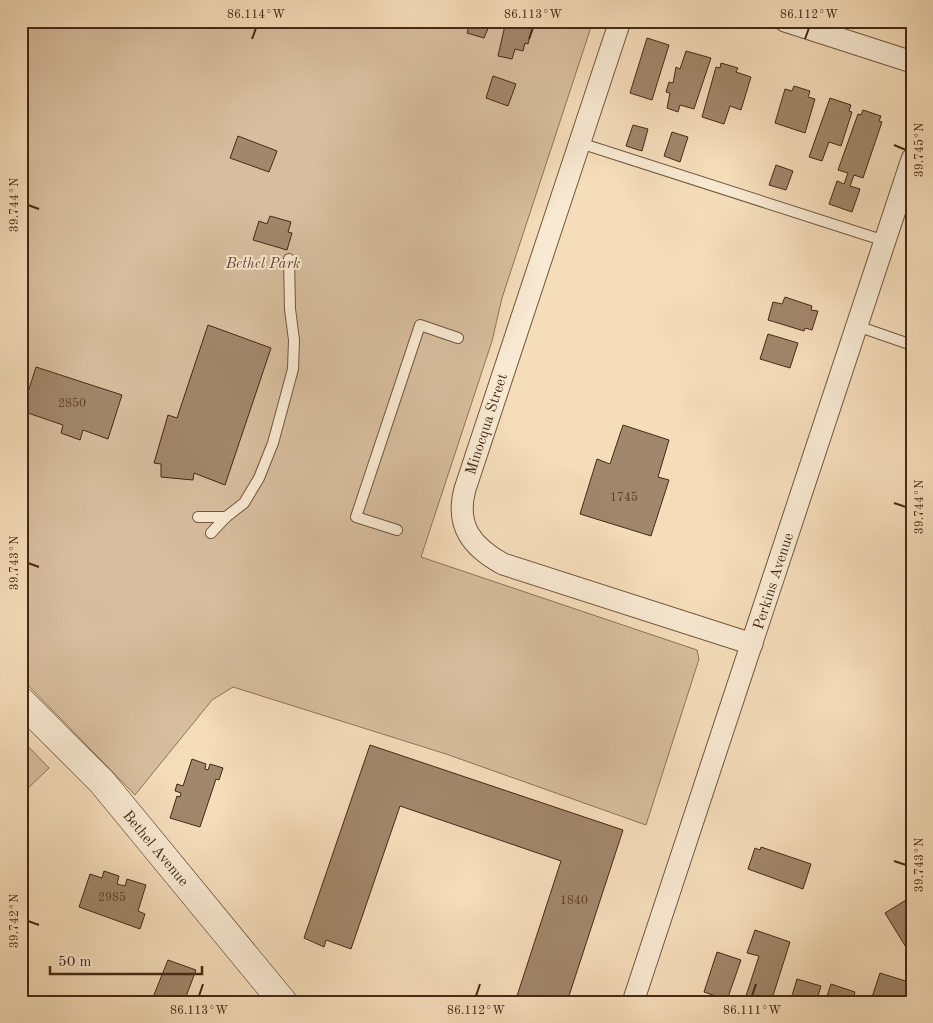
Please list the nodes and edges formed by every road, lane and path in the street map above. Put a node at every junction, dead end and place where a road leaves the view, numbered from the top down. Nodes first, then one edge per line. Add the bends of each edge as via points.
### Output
1 (620, 21) edge
2 (785, 21) edge
3 (912, 62) edge
4 (580, 143) junction
5 (912, 159) edge
6 (885, 241) junction
7 (289, 259) dead end
8 (857, 326) junction
9 (458, 338) dead end
10 (912, 344) edge
11 (198, 517) dead end
12 (226, 517) junction
13 (397, 530) dead end
14 (211, 532) dead end
15 (752, 644) junction
16 (21, 701) edge
17 (283, 1002) edge
18 (633, 1002) edge

1 - 4 street, Minocqua Street
2 - 3 street
4 - 6 lane
4 - 15 street, Minocqua Street via 465,489 462,507 465,525 473,542 486,555 503,564
5 - 6 street, Perkins Avenue
6 - 8 street, Perkins Avenue
7 - 12 lane via 294,340 292,369 260,478 244,502
8 - 10 lane
8 - 15 street, Perkins Avenue
9 - 13 lane via 420,325 356,517
11 - 12 lane
12 - 14 lane
15 - 18 street, Perkins Avenue
16 - 17 street, Bethel Avenue via 102,782

